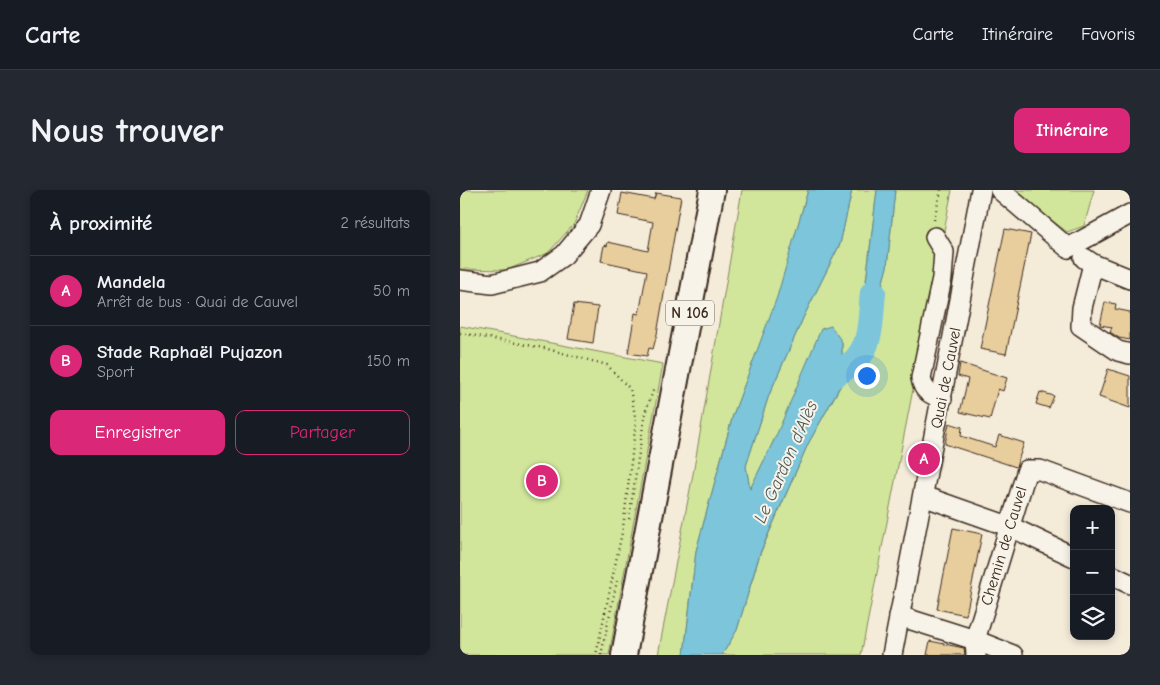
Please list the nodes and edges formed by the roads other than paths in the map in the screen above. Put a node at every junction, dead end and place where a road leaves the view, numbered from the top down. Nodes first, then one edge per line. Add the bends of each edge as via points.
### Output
1 (601, 190) edge
2 (712, 190) edge
3 (981, 190) edge
4 (1000, 190) edge
5 (1130, 214) edge
6 (935, 237) road end
7 (1068, 248) junction
8 (1093, 264) junction
9 (1130, 279) edge
10 (460, 280) edge
11 (1130, 354) edge
12 (942, 399) junction
13 (923, 496) junction
14 (1130, 503) edge
15 (1011, 527) junction
16 (1070, 555) edge
17 (1115, 577) edge
18 (1130, 584) edge
19 (900, 616) junction
20 (975, 647) edge
21 (624, 655) edge
22 (892, 655) edge
23 (1013, 655) edge

1 - 10 street via 589,225 564,255 540,272 492,284
2 - 21 main road, N 106
3 - 12 street, Quai de Cauvel
4 - 7 street
5 - 7 street
6 - 12 street via 944,252 942,278 921,378 928,393
7 - 8 street
8 - 9 street
8 - 11 street via 1081,326 1118,351
12 - 13 street, Quai de Cauvel
13 - 15 street
13 - 19 street, Quai de Cauvel
14 - 15 street, Chemin de Cauvel via 1040,470 1028,470
15 - 16 street
15 - 20 street, Chemin de Cauvel
17 - 18 street
19 - 20 street
19 - 22 street, Quai de Cauvel
20 - 23 street

